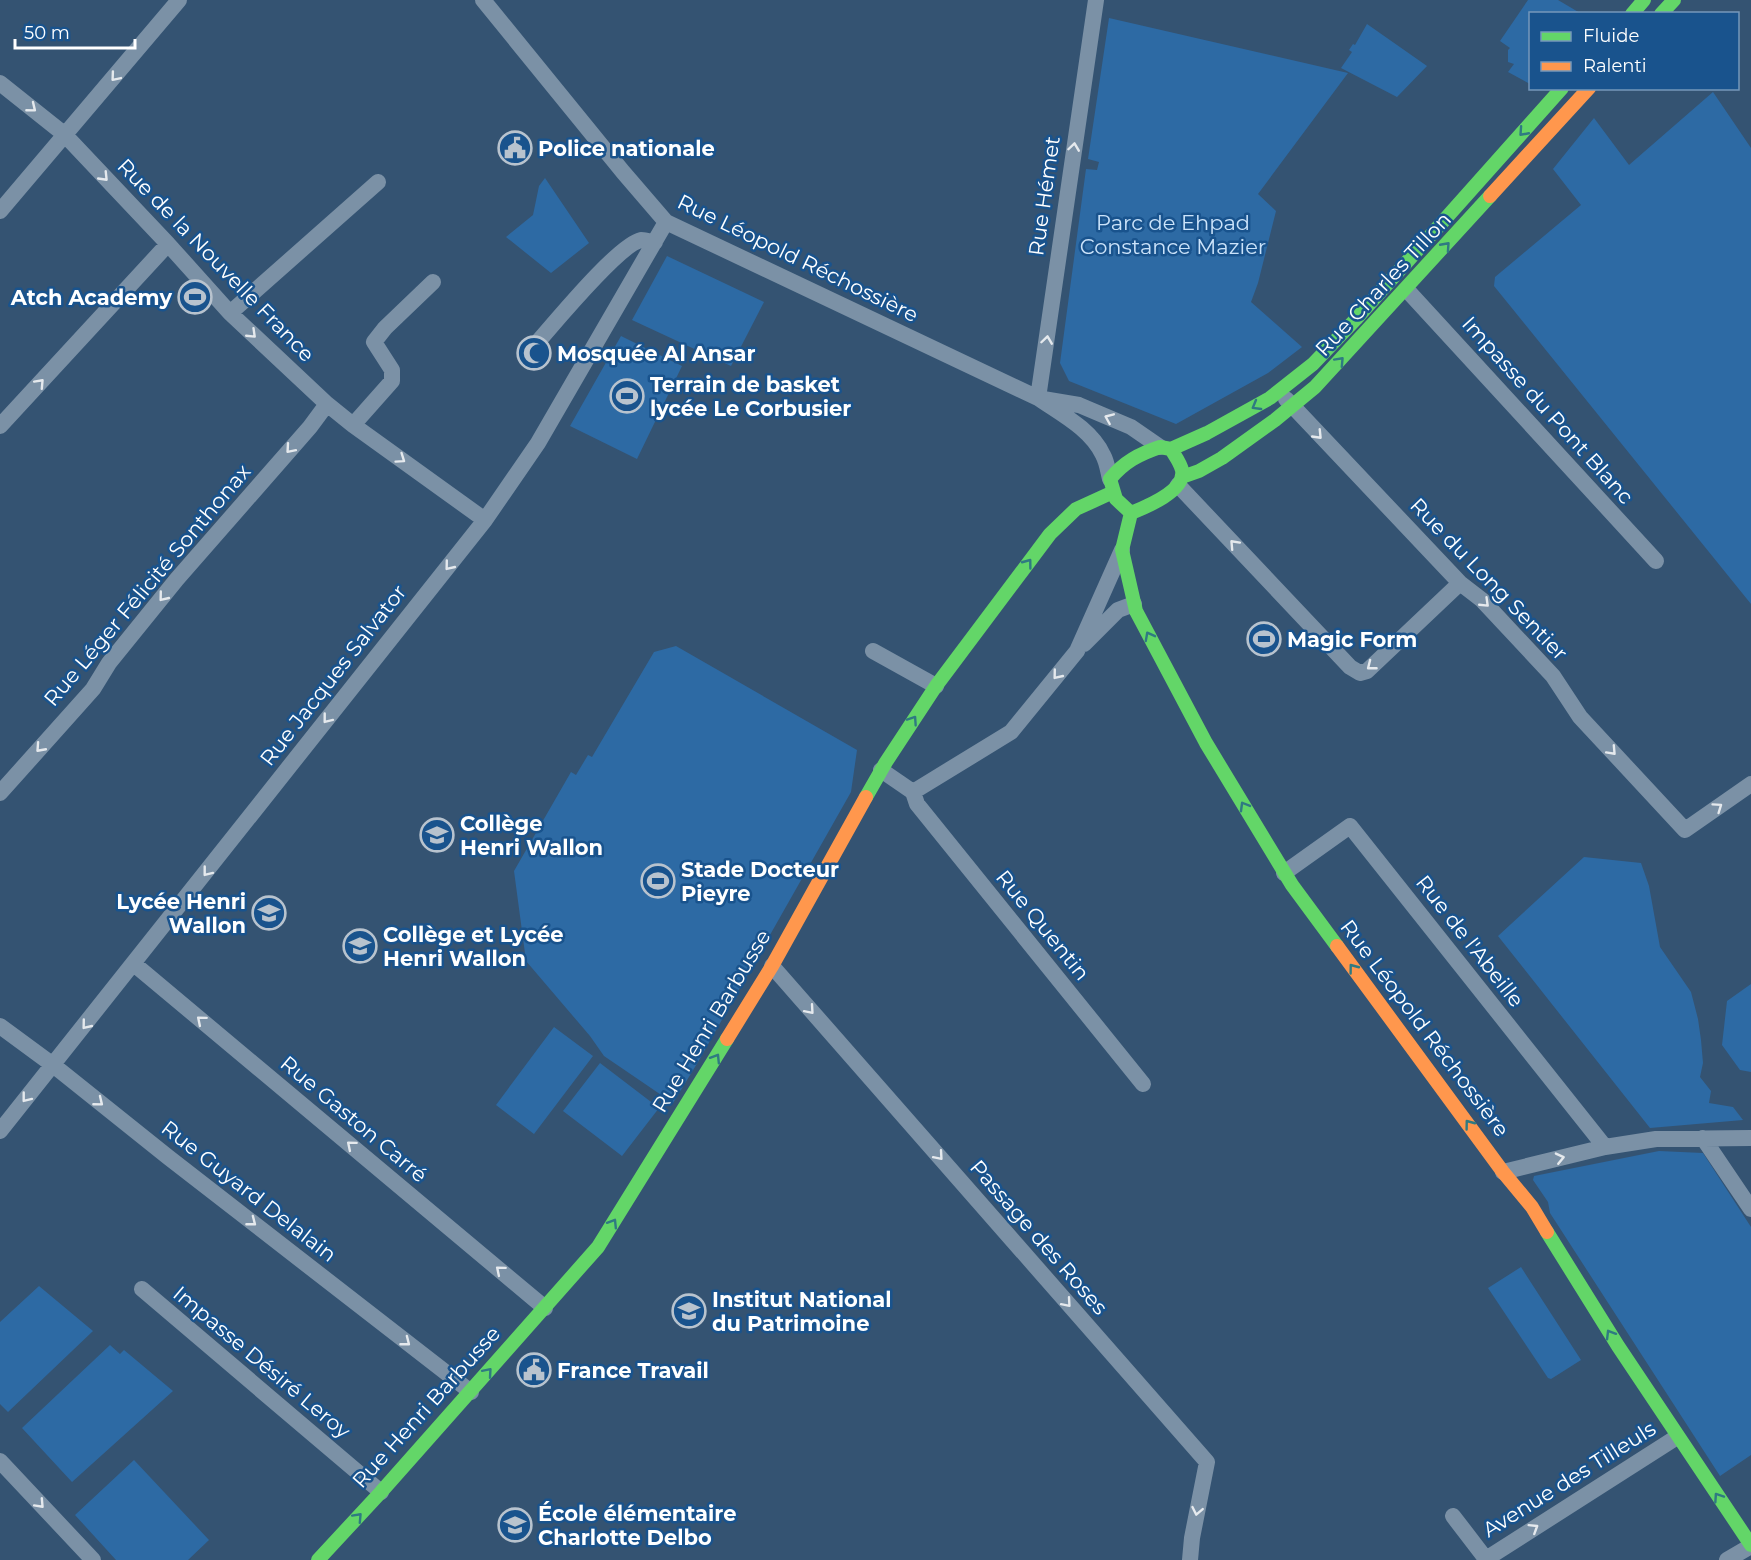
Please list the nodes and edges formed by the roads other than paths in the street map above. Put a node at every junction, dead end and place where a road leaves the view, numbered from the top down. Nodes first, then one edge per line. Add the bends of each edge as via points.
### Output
1 (179, 0) edge
2 (483, 0) edge
3 (1096, 0) edge
4 (1621, 0) edge
5 (1674, 0) edge
6 (1637, 8) edge
7 (1663, 12) edge
8 (0, 83) edge
9 (1560, 90) edge
10 (1587, 90) edge
11 (64, 134) junction
12 (378, 182) dead end
13 (0, 211) edge
14 (666, 222) junction
15 (655, 242) junction
16 (168, 244) junction
17 (433, 282) dead end
18 (1407, 290) junction
19 (230, 314) junction
20 (535, 345) dead end
21 (1279, 392) junction
22 (1038, 398) junction
23 (327, 404) junction
24 (1292, 407) junction
25 (353, 425) junction
26 (0, 426) edge
27 (1165, 448) junction
28 (1180, 481) junction
29 (1111, 486) junction
30 (1131, 513) junction
31 (485, 520) junction
32 (1122, 550) junction
33 (1656, 561) dead end
34 (1460, 583) junction
35 (1134, 604) junction
36 (873, 651) dead end
37 (1077, 651) junction
38 (936, 686) junction
39 (881, 770) junction
40 (1751, 784) edge
41 (913, 792) junction
42 (0, 793) edge
43 (1284, 873) junction
44 (135, 964) junction
45 (772, 966) junction
46 (0, 1026) edge
47 (53, 1065) junction
48 (1143, 1084) dead end
49 (0, 1131) edge
50 (1703, 1138) junction
51 (1751, 1138) edge
52 (1605, 1148) junction
53 (1503, 1172) junction
54 (1751, 1209) edge
55 (142, 1289) dead end
56 (545, 1308) junction
57 (471, 1392) junction
58 (1677, 1437) junction
59 (0, 1461) edge
60 (381, 1492) junction
61 (1453, 1516) dead end
62 (1751, 1546) edge
63 (1487, 1559) edge
64 (93, 1560) edge
65 (318, 1560) edge
66 (1190, 1560) edge
67 (1727, 1560) edge

1 -> 11 street
2 - 14 street, Rue Léopold Réchossière
22 -> 3 street, Rue Hémet
4 - 6 street
5 - 7 street
8 -> 11 street, Rue de la Nouvelle France
9 -> 21 street, Rue Charles Tillon via 1356,319
18 -> 10 street, Rue Charles Tillon
11 - 13 street
11 -> 16 street, Rue de la Nouvelle France
12 - 19 street
14 - 15 street, Rue Jacques Salvator
14 - 22 street, Rue Léopold Réchossière
15 - 20 street via 641,240 625,249
15 - 31 street, Rue Jacques Salvator via 538,443
16 - 19 street, Rue de la Nouvelle France
26 -> 16 street
17 - 25 street via 374,342 392,370 392,381
24 -> 18 street, Rue Charles Tillon
18 - 33 street, Impasse du Pont Blanc
19 -> 23 street, Rue de la Nouvelle France
21 - 24 street, Rue du Long Sentier
21 -> 27 street, Rue Charles Tillon via 1207,433
27 -> 22 street, Rue Léopold Réchossière via 1131,427 1079,405
22 - 29 street, Rue Léopold Réchossière via 1088,434 1103,454
23 - 25 street, Rue de la Nouvelle France
23 -> 42 street, Rue Léger Félicité Sonthonax via 177,579 93,689
24 - 28 street, Rue Charles Tillon via 1225,456
24 -> 34 street, Rue du Long Sentier
25 -> 31 street, Rue de la Nouvelle France
27 - 28 street via 1182,468
27 - 29 street via 1136,454 1119,467
28 - 30 street via 1156,503
34 -> 28 street via 1360,673 1350,667
29 - 30 street via 1116,502
38 -> 29 street, Rue Henri Barbusse via 1050,534 1076,509
30 - 32 street, Rue Léopold Réchossière
31 -> 44 street, Rue Jacques Salvator
32 - 35 street, Rue Léopold Réchossière
32 - 37 street
34 -> 40 street, Rue du Long Sentier via 1482,600 1553,676 1580,717 1685,830
35 - 37 street via 1118,610
43 -> 35 street, Rue Léopold Réchossière via 1206,743
36 - 38 street
37 -> 41 street via 1011,732
39 -> 38 street, Rue Henri Barbusse
39 - 41 street
39 - 45 street, Rue Henri Barbusse
41 - 48 street, Rue Quentin via 917,804
43 - 52 street, Rue de l'Abeille via 1350,826
53 -> 43 street, Rue Léopold Réchossière
44 -> 47 street, Rue Jacques Salvator
56 -> 44 street, Rue Gaston Carré
56 -> 45 street, Rue Henri Barbusse via 598,1247
45 -> 66 street, Passage des Roses via 1207,1462
46 - 47 street, Rue Guyard Delalain
47 -> 49 street, Rue Jacques Salvator
47 -> 57 street, Rue Guyard Delalain
50 - 51 street
50 - 52 street via 1656,1139
50 - 54 street
53 -> 52 street
58 -> 53 street, Rue Léopold Réchossière via 1532,1207
55 - 60 street, Impasse Désiré Leroy
57 -> 56 street, Rue Henri Barbusse
57 - 60 street, Rue Henri Barbusse
62 -> 58 street, Rue Léopold Réchossière
63 -> 58 street, Avenue des Tilleuls
59 -> 64 street
65 -> 60 street, Rue Henri Barbusse
61 - 63 street, Avenue des Tilleuls
62 - 67 street

